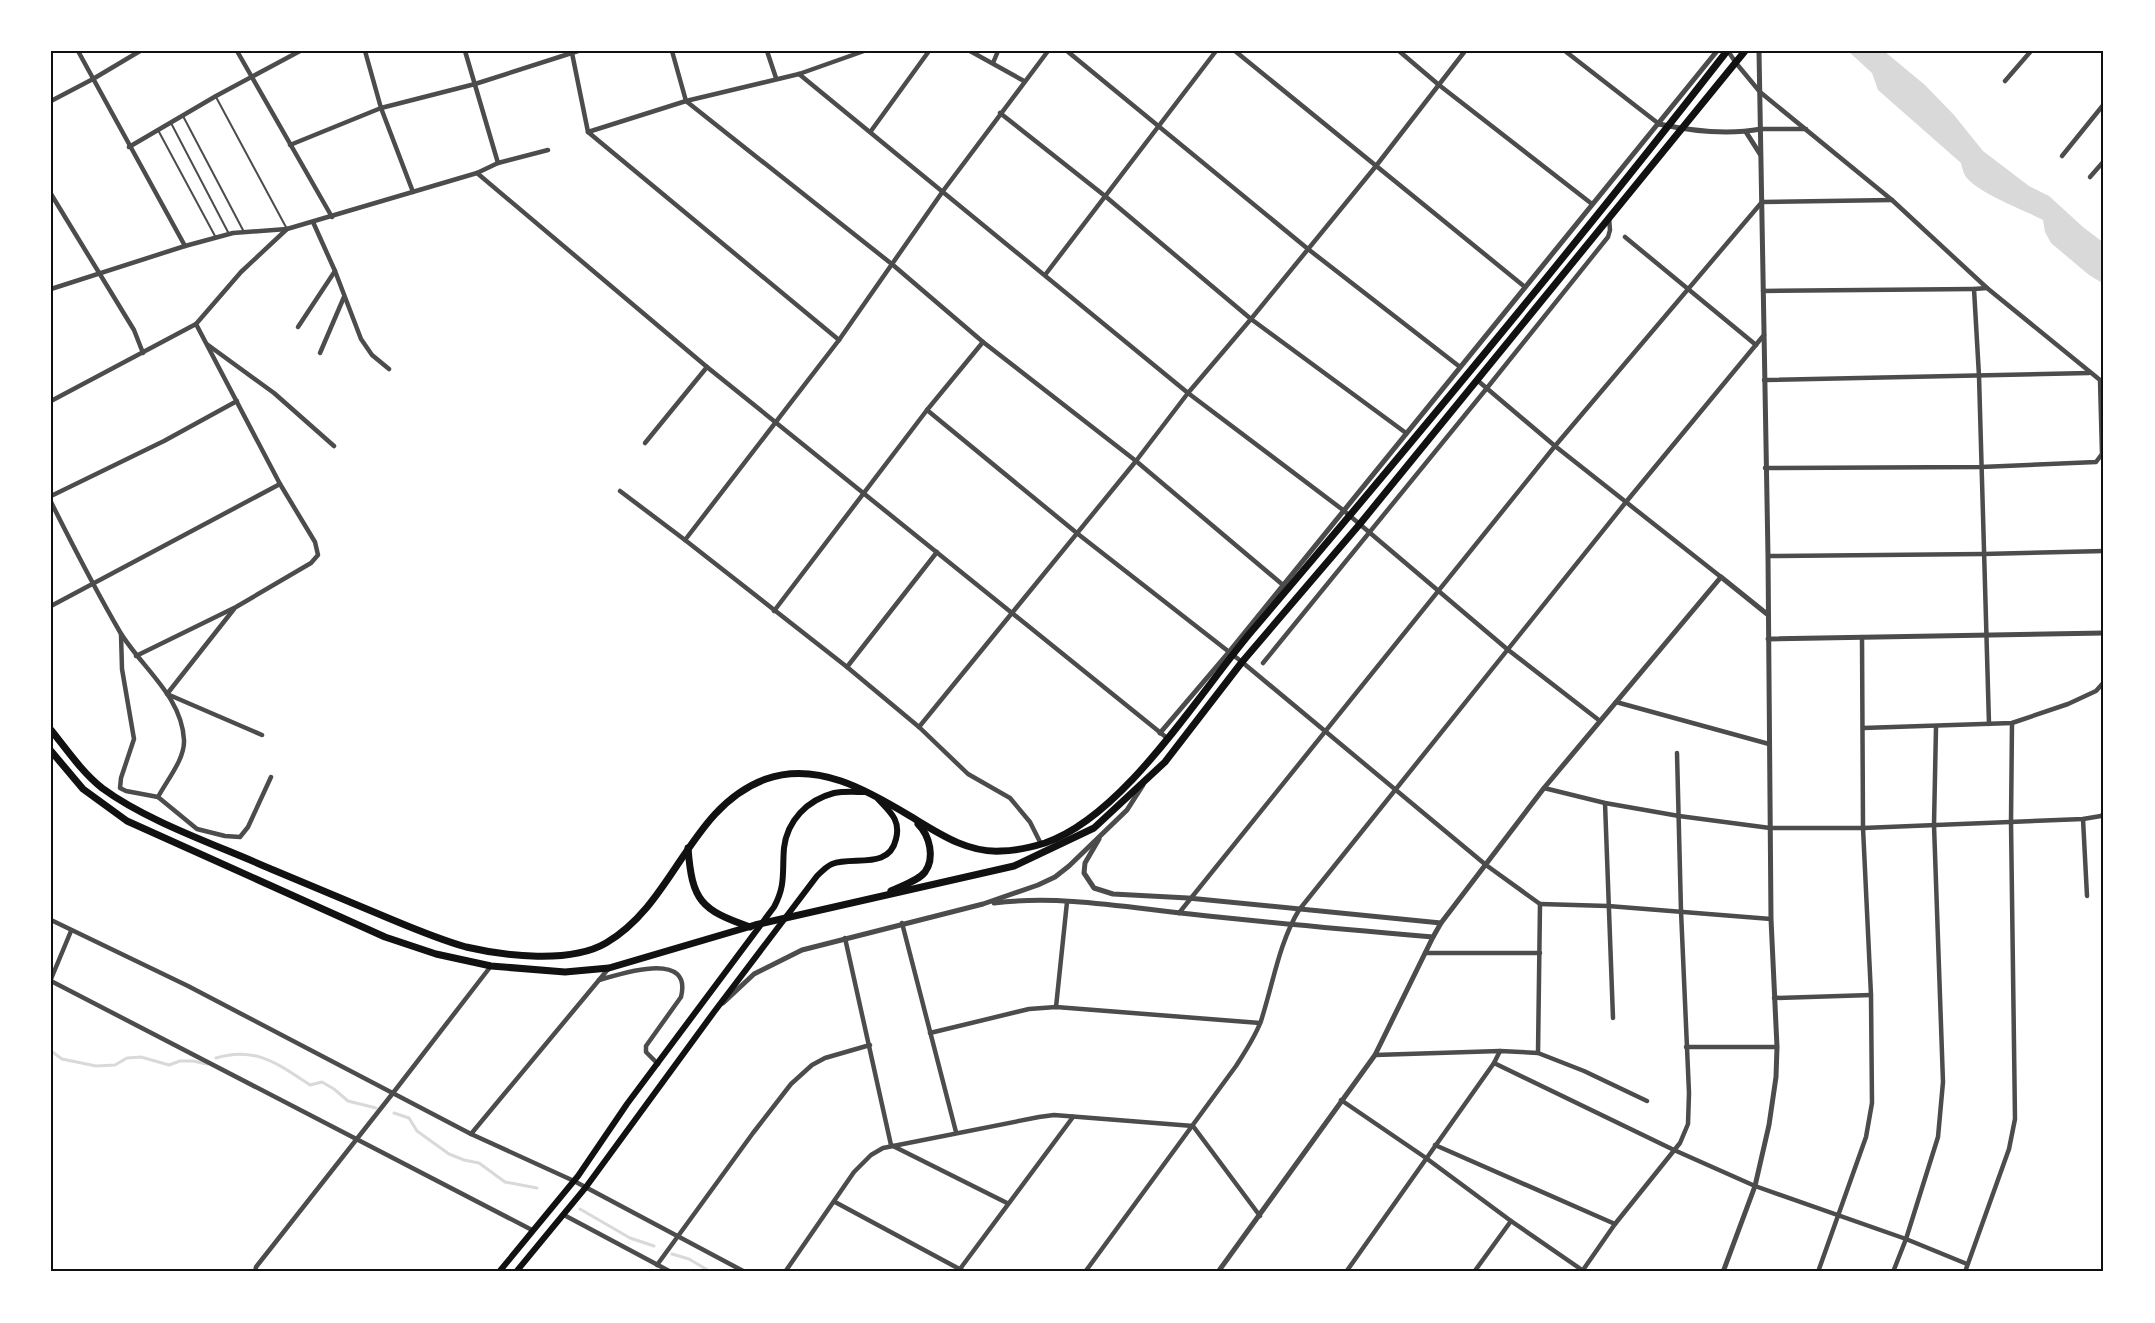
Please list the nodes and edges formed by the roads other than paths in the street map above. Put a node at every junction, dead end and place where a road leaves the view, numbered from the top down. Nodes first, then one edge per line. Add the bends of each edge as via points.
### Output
1 (78, 51) edge
2 (140, 51) edge
3 (237, 51) edge
4 (300, 51) edge
5 (365, 51) edge
6 (465, 51) edge
7 (672, 51) edge
8 (767, 51) edge
9 (863, 51) edge
10 (929, 51) edge
11 (970, 51) edge
12 (999, 51) edge
13 (1048, 51) edge
14 (1067, 51) edge
15 (1216, 51) edge
16 (1234, 51) edge
17 (1398, 51) edge
18 (1465, 51) edge
19 (1565, 51) edge
20 (1717, 51) edge
21 (1727, 51) edge
22 (1745, 51) edge
23 (1759, 51) edge
24 (2031, 51) edge
25 (575, 52) edge
26 (562, 53) edge
27 (993, 63) junction
28 (1736, 63) junction
29 (799, 74) junction
30 (251, 78) junction
31 (776, 78) junction
32 (93, 80) junction
33 (1024, 81) junction
34 (2005, 81) dead end
35 (475, 84) junction
36 (1439, 85) junction
37 (1760, 92) junction
38 (216, 96) junction
39 (51, 101) edge
40 (686, 101) junction
41 (2104, 104) edge
42 (381, 108) junction
43 (1000, 113) junction
44 (183, 116) junction
45 (171, 123) junction
46 (1659, 124) junction
47 (1158, 126) junction
48 (1668, 126) junction
49 (1682, 129) junction
50 (1761, 129) junction
51 (1806, 129) junction
52 (158, 130) junction
53 (871, 131) junction
54 (588, 132) junction
55 (1746, 132) junction
56 (290, 145) junction
57 (129, 147) junction
58 (548, 150) dead end
59 (1761, 155) junction
60 (2062, 156) dead end
61 (2104, 161) edge
62 (498, 163) junction
63 (1376, 166) junction
64 (477, 173) junction
65 (2090, 177) dead end
66 (943, 191) junction
67 (413, 192) junction
68 (51, 194) edge
69 (1105, 196) junction
70 (1892, 200) junction
71 (1762, 202) junction
72 (1593, 204) junction
73 (332, 217) junction
74 (1609, 219) junction
75 (313, 222) junction
76 (287, 229) junction
77 (244, 232) junction
78 (229, 234) junction
79 (216, 237) junction
80 (1625, 237) dead end
81 (185, 246) junction
82 (1308, 249) junction
83 (893, 265) junction
84 (336, 272) junction
85 (98, 273) junction
86 (1045, 275) junction
87 (1525, 287) junction
88 (1986, 288) junction
89 (51, 289) edge
90 (1688, 289) junction
91 (1974, 289) junction
92 (1763, 291) junction
93 (344, 297) junction
94 (1251, 319) junction
95 (196, 324) junction
96 (298, 327) dead end
97 (1764, 335) junction
98 (839, 340) junction
99 (983, 342) junction
100 (205, 344) junction
101 (1756, 345) junction
102 (143, 353) junction
103 (320, 353) dead end
104 (707, 367) junction
105 (1460, 367) junction
106 (389, 369) dead end
107 (2089, 373) junction
108 (1979, 376) junction
109 (1477, 380) junction
110 (1764, 380) junction
111 (1487, 388) junction
112 (1188, 393) junction
113 (51, 401) edge
114 (237, 401) junction
115 (927, 410) junction
116 (776, 422) junction
117 (1406, 433) junction
118 (645, 443) dead end
119 (334, 446) dead end
120 (1555, 446) junction
121 (1136, 461) junction
122 (1981, 467) junction
123 (1765, 468) junction
124 (280, 484) junction
125 (620, 491) dead end
126 (863, 495) junction
127 (51, 496) edge
128 (51, 502) edge
129 (1626, 502) junction
130 (1342, 510) junction
131 (1350, 516) junction
132 (1359, 525) junction
133 (1368, 532) junction
134 (1078, 534) junction
135 (686, 540) junction
136 (2104, 551) edge
137 (937, 552) junction
138 (1983, 554) junction
139 (1768, 556) junction
140 (1720, 577) junction
141 (92, 583) junction
142 (1283, 585) junction
143 (1438, 592) junction
144 (51, 606) edge
145 (236, 607) junction
146 (774, 611) junction
147 (1011, 613) junction
148 (1767, 614) junction
149 (2104, 633) edge
150 (121, 634) junction
151 (1985, 634) junction
152 (1862, 637) junction
153 (1768, 639) junction
154 (1507, 649) junction
155 (1231, 653) junction
156 (136, 656) junction
157 (1242, 662) junction
158 (1263, 663) dead end
159 (847, 667) junction
160 (2104, 682) edge
161 (167, 694) junction
162 (1616, 702) junction
163 (1600, 721) junction
164 (2012, 723) junction
165 (1989, 724) junction
166 (919, 727) junction
167 (1935, 727) junction
168 (1863, 728) junction
169 (51, 730) edge
170 (1324, 731) junction
171 (1160, 732) junction
172 (262, 735) dead end
173 (1167, 738) junction
174 (1769, 744) junction
175 (1677, 753) dead end
176 (52, 754) edge
177 (271, 777) dead end
178 (1144, 783) junction
179 (1544, 788) junction
180 (1396, 789) junction
181 (867, 792) junction
182 (158, 797) junction
183 (876, 797) junction
184 (1605, 803) junction
185 (907, 814) junction
186 (2103, 814) edge
187 (1678, 816) junction
188 (2083, 819) junction
189 (2011, 822) junction
190 (1934, 825) junction
191 (1770, 828) junction
192 (1863, 828) junction
193 (1105, 830) junction
194 (196, 832) junction
195 (1041, 844) junction
196 (688, 848) junction
197 (1486, 865) junction
198 (884, 895) junction
199 (2087, 896) dead end
200 (1188, 898) junction
201 (1067, 902) junction
202 (983, 904) junction
203 (1540, 904) junction
204 (1608, 906) junction
205 (1299, 909) junction
206 (1681, 911) junction
207 (1179, 913) junction
208 (1771, 919) junction
209 (51, 920) edge
210 (902, 923) junction
211 (1441, 923) junction
212 (1290, 925) junction
213 (753, 926) junction
214 (71, 931) junction
215 (1433, 937) junction
216 (845, 938) junction
217 (1425, 953) junction
218 (1540, 953) junction
219 (491, 966) junction
220 (609, 968) junction
221 (51, 980) edge
222 (599, 980) junction
223 (1870, 995) junction
224 (1774, 998) junction
225 (1056, 1007) junction
226 (714, 1012) junction
227 (1613, 1018) dead end
228 (1260, 1023) junction
229 (930, 1033) junction
230 (870, 1046) junction
231 (1686, 1047) junction
232 (1777, 1047) junction
233 (1500, 1051) junction
234 (1538, 1053) junction
235 (1375, 1055) junction
236 (1494, 1063) junction
237 (658, 1064) junction
238 (393, 1093) junction
239 (1341, 1100) junction
240 (1647, 1101) dead end
241 (1073, 1117) junction
242 (1193, 1126) junction
243 (956, 1131) junction
244 (471, 1134) junction
245 (357, 1139) junction
246 (891, 1145) junction
247 (1435, 1145) junction
248 (1674, 1150) junction
249 (1426, 1158) junction
250 (574, 1181) junction
251 (1755, 1186) junction
252 (586, 1187) junction
253 (835, 1202) junction
254 (1007, 1203) junction
255 (564, 1215) junction
256 (1839, 1215) junction
257 (1260, 1216) junction
258 (1511, 1221) junction
259 (1615, 1224) junction
260 (531, 1230) junction
261 (677, 1236) junction
262 (1906, 1239) junction
263 (1967, 1264) junction
264 (657, 1265) junction
265 (963, 1271) edge
266 (1584, 1271) edge
267 (255, 1272) edge
268 (499, 1272) edge
269 (516, 1272) edge
270 (671, 1272) edge
271 (745, 1272) edge
272 (785, 1272) edge
273 (1085, 1272) edge
274 (1218, 1272) edge
275 (1346, 1272) edge
276 (1474, 1272) edge
277 (1723, 1272) edge
278 (1818, 1272) edge
279 (1893, 1272) edge
280 (1965, 1272) edge

1 - 32 street
2 - 32 street
3 - 30 street
4 - 30 street
5 - 42 street
6 - 35 street
7 - 40 street
8 - 31 street
9 - 29 street
10 - 53 street
11 - 27 street
12 - 27 street
13 - 33 street
14 - 47 street
15 - 47 street
16 - 63 street
17 - 36 street
18 - 36 street
19 - 46 street
20 - 46 street
21 - 28 street
21 - 48 main road
22 - 28 main road
23 - 37 street
24 - 34 street
25 - 26 street
25 - 54 street
26 - 35 street
27 - 33 street
28 - 37 street
28 - 49 main road
29 - 31 street
29 - 53 street
30 - 38 street
30 - 56 street
31 - 40 street
32 - 39 street
32 - 57 street
33 - 43 street
35 - 42 street
35 - 62 street
36 - 63 street
36 - 72 street
37 - 50 street
37 - 51 street
38 - 44 street
38 - 76 lane
40 - 54 street
40 - 83 street
41 - 60 street
42 - 56 street
42 - 67 street
43 - 66 street
43 - 69 street
44 - 45 street
44 - 77 lane
45 - 52 street
45 - 78 lane
46 - 48 street
46 - 72 street
47 - 69 street
47 - 82 street
48 - 49 street
48 - 131 main road
49 - 55 street
49 - 74 main road
50 - 51 street
50 - 55 street
50 - 59 street
51 - 70 street
52 - 57 street
52 - 79 lane
53 - 66 street
54 - 98 street
55 - 59 street
56 - 73 street
57 - 81 street
58 - 62 street
59 - 71 street
61 - 65 street
62 - 64 street
63 - 82 street
63 - 87 street
64 - 67 street
64 - 104 street
66 - 83 street
66 - 86 street
67 - 73 street
68 - 85 street
69 - 86 street
69 - 94 street
70 - 71 street
70 - 88 street
71 - 90 street
71 - 92 street
72 - 87 street
73 - 75 street
74 - 109 main road
74 - 111 street via 1608,237
75 - 76 street
75 - 84 street
76 - 77 street
76 - 95 street via 241,272
77 - 78 street
78 - 79 street
79 - 81 street
80 - 90 street
81 - 85 street
82 - 94 street
82 - 105 street
83 - 98 street
83 - 99 street
84 - 93 street
84 - 96 street
85 - 89 street
85 - 102 street via 134,330
86 - 112 street
87 - 105 street
88 - 91 street
88 - 107 street
90 - 101 street
90 - 120 street
91 - 92 street
91 - 108 street
92 - 97 street
93 - 103 street
93 - 106 street via 366,347
94 - 112 street
94 - 117 street
95 - 100 street
95 - 102 street
97 - 101 street
97 - 110 street
98 - 116 street
99 - 115 street
99 - 121 street
100 - 114 street
100 - 119 street via 273,393
101 - 129 street
102 - 113 street
104 - 116 street
104 - 118 street
105 - 117 street
107 - 108 street
107 - 122 street via 2100,380 2100,460 2089,464
108 - 110 street
108 - 122 street
109 - 111 street
109 - 132 main road
110 - 123 street
111 - 120 street
111 - 133 street
112 - 121 street
112 - 130 street
114 - 124 street
114 - 127 street
115 - 126 street
115 - 134 street
116 - 126 street
116 - 135 street
117 - 130 street
120 - 129 street
120 - 143 street
121 - 134 street
121 - 142 street
122 - 123 street
122 - 138 street
123 - 139 street
124 - 141 street
124 - 145 street via 315,542 318,555 311,563
125 - 135 street
126 - 137 street
126 - 146 street
128 - 141 street
129 - 140 street
129 - 154 street
130 - 131 street
130 - 142 street
131 - 132 street
131 - 155 main road
132 - 133 street
132 - 157 main road
133 - 143 street
133 - 158 street
134 - 147 street
134 - 155 street
135 - 146 street
136 - 138 street
137 - 147 street
137 - 159 street
138 - 139 street
138 - 151 street
139 - 148 street
140 - 148 street
140 - 162 street
141 - 144 street
141 - 150 street
142 - 155 street
143 - 154 street
143 - 170 street
145 - 156 street
145 - 161 street
146 - 159 street
147 - 166 street
147 - 171 street
148 - 153 street
149 - 151 street
150 - 156 street
150 - 182 street via 122,669 134,739 120,788
151 - 152 street
151 - 165 street
152 - 153 street
152 - 168 street
153 - 174 street
154 - 163 street
154 - 180 street
155 - 157 street
155 - 171 street
155 - 173 main road
156 - 161 street
157 - 170 street
157 - 178 main road via 1165,762
159 - 166 street
160 - 164 street via 2096,691
161 - 172 street
161 - 182 street via 180,716 184,748
162 - 163 street
162 - 174 street
163 - 179 street
164 - 165 street
164 - 189 street
165 - 167 street
166 - 195 street via 968,774 1010,798 1030,822
167 - 168 street
167 - 190 street
168 - 192 street
169 - 194 main road via 99,785 138,811
170 - 180 street
170 - 200 street
171 - 173 street
173 - 195 main road via 1136,775 1089,819
174 - 191 street
175 - 187 street
176 - 219 main road via 83,789 127,821 385,937
177 - 194 street via 240,837
178 - 193 street via 1127,810
178 - 198 main road via 1094,828 1014,866
179 - 184 street
179 - 197 street
180 - 197 street
180 - 205 street
181 - 183 main road
181 - 196 main road via 816,773 767,779 727,802
181 - 237 main road via 834,793 797,814 784,846 782,893
182 - 194 street
183 - 185 main road
183 - 226 main road via 896,819 898,828 887,856 831,865 812,882
184 - 187 street
184 - 204 street
185 - 195 main road via 952,841 976,848 1000,852
185 - 198 main road via 928,838 930,861 924,874
186 - 188 street
187 - 191 street
187 - 206 street
188 - 189 street
188 - 199 street
189 - 190 street
189 - 263 street via 2015,1119 2010,1149
190 - 192 street
190 - 262 street via 1941,1119
191 - 192 street
191 - 208 street
192 - 223 street
193 - 200 street via 1083,869 1094,888 1113,894
193 - 202 street via 1055,877
194 - 196 main road via 442,940 497,953 552,956 593,949 619,934 642,915
196 - 213 main road via 695,892 708,909
197 - 203 street
197 - 211 street
198 - 213 main road
200 - 205 street
200 - 207 street
201 - 202 street via 1023,900
201 - 207 street
201 - 225 street
202 - 210 street
203 - 204 street
203 - 218 street
204 - 206 street
204 - 227 street
205 - 211 street
205 - 212 street
206 - 208 street
206 - 231 street
207 - 212 street
208 - 224 street
209 - 214 street
210 - 216 street
210 - 229 street
211 - 215 street
212 - 215 street
212 - 228 street
213 - 220 main road
214 - 221 street
214 - 238 street via 188,986
215 - 217 street
216 - 226 street via 802,950 754,974
216 - 230 street
217 - 218 street
217 - 235 street
218 - 234 street
219 - 220 main road via 566,972
219 - 238 street
220 - 222 street
221 - 245 street
222 - 237 street via 653,967 674,972 680,979 681,998 646,1046 646,1052
222 - 244 street
223 - 224 street
223 - 256 street via 1871,1116
224 - 232 street
225 - 228 street
225 - 229 street via 1029,1009
226 - 252 main road
228 - 242 street via 1236,1066
229 - 243 street
230 - 246 street
230 - 261 street via 825,1058 792,1084
231 - 232 street
231 - 248 street via 1688,1124
232 - 251 street via 1772,1105
233 - 234 street
233 - 235 street
233 - 236 street
234 - 240 street
235 - 239 street
236 - 247 street
236 - 248 street
237 - 250 main road
238 - 244 street
238 - 245 street
239 - 249 street
239 - 257 street
241 - 242 street
241 - 243 street via 1054,1115
241 - 254 street
242 - 257 street
242 - 273 street
243 - 246 street
244 - 250 street
245 - 260 street
245 - 267 street
246 - 253 street via 863,1162
246 - 254 street
247 - 249 street
247 - 259 street
248 - 251 street
248 - 259 street
249 - 258 street
249 - 275 street
250 - 252 street
250 - 260 main road
251 - 256 street
251 - 277 street
252 - 255 main road
252 - 261 street
253 - 265 street
253 - 272 street
254 - 265 street
255 - 264 street
255 - 269 main road
256 - 262 street
256 - 278 street
257 - 274 street
258 - 266 street
258 - 276 street
259 - 266 street
260 - 268 main road
261 - 264 street
261 - 271 street
262 - 263 street
262 - 279 street
263 - 280 street
264 - 270 street

